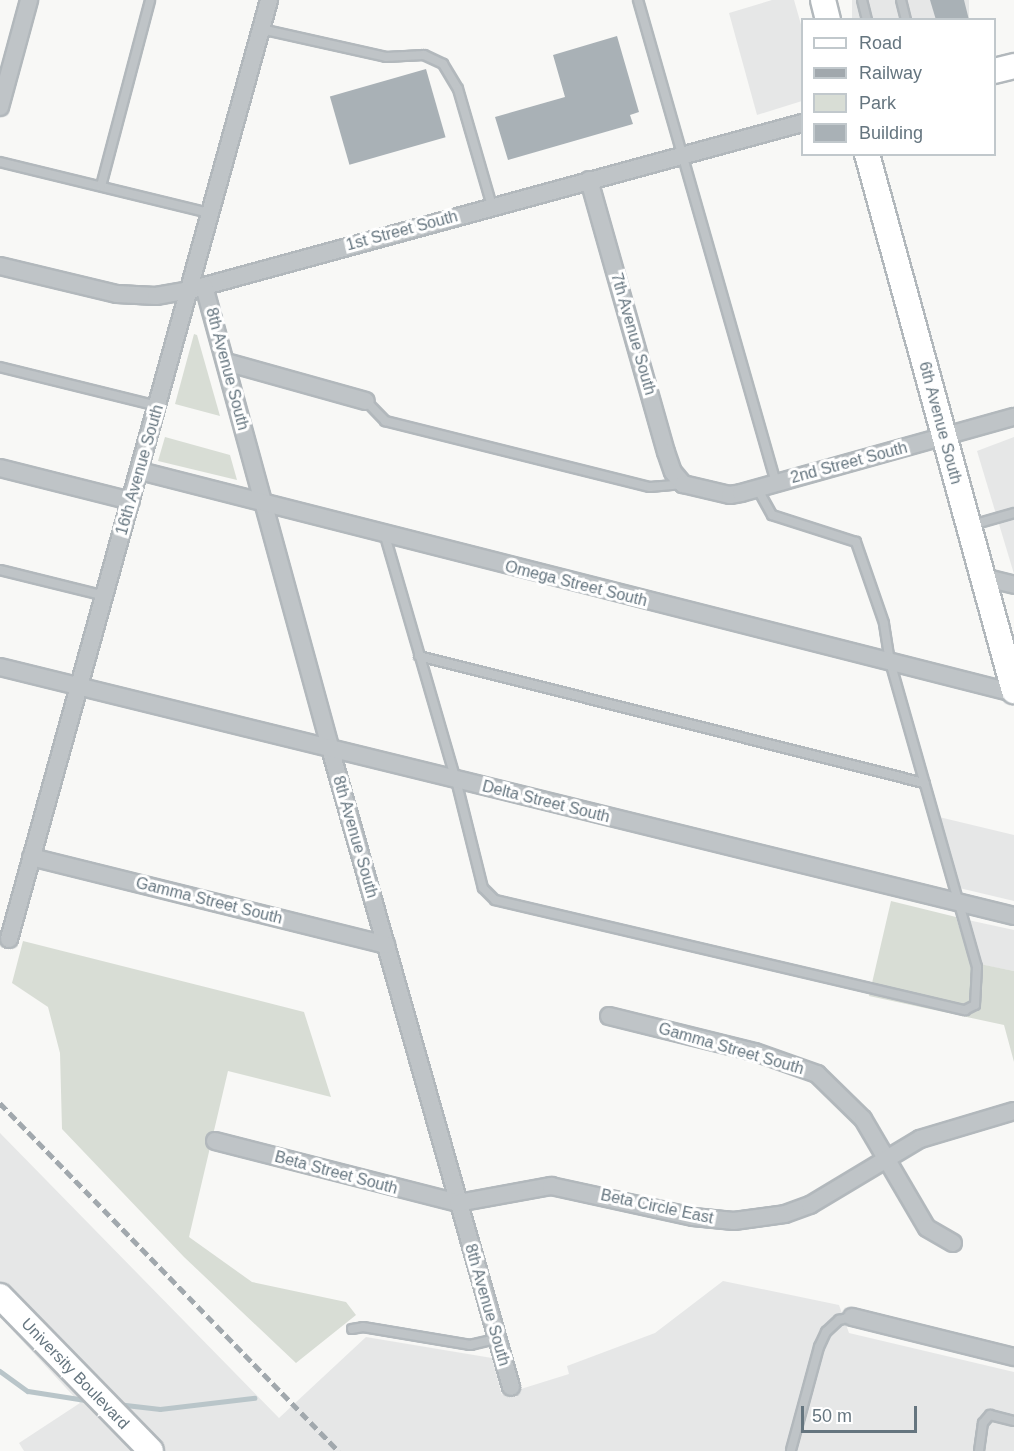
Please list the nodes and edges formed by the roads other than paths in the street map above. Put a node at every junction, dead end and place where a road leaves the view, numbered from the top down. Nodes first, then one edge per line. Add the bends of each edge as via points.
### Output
1 (29, 0) edge
2 (150, 0) edge
3 (269, 0) edge
4 (638, 0) edge
5 (823, 0) edge
6 (862, 0) edge
7 (901, 0) edge
8 (828, 18) edge
9 (866, 18) edge
10 (906, 18) edge
11 (261, 29) junction
12 (1014, 66) edge
13 (996, 70) edge
14 (0, 106) edge
15 (801, 123) edge
16 (681, 155) junction
17 (868, 156) edge
18 (0, 162) edge
19 (589, 180) junction
20 (101, 186) junction
21 (492, 206) junction
22 (211, 213) junction
23 (0, 266) edge
24 (197, 288) junction
25 (226, 362) junction
26 (0, 368) edge
27 (366, 401) joint
28 (158, 406) junction
29 (1014, 417) edge
30 (944, 437) junction
31 (0, 468) edge
32 (140, 471) junction
33 (776, 483) junction
34 (683, 484) junction
35 (757, 488) junction
36 (131, 501) junction
37 (263, 505) junction
38 (1014, 513) edge
39 (969, 526) junction
40 (385, 536) junction
41 (0, 570) edge
42 (983, 577) junction
43 (1014, 585) edge
44 (105, 596) junction
45 (419, 656) junction
46 (890, 662) junction
47 (0, 667) edge
48 (80, 685) junction
49 (1014, 692) edge
50 (330, 748) junction
51 (456, 780) junction
52 (924, 783) junction
53 (32, 857) junction
54 (956, 902) junction
55 (1014, 916) edge
56 (9, 939) dead end
57 (386, 945) junction
58 (609, 1016) dead end
59 (1014, 1111) edge
60 (215, 1141) dead end
61 (887, 1157) junction
62 (458, 1203) junction
63 (953, 1243) dead end
64 (0, 1296) edge
65 (852, 1317) joint
66 (352, 1329) dead end
67 (498, 1339) junction
68 (1014, 1358) edge
69 (511, 1387) dead end
70 (1014, 1421) edge
71 (791, 1450) edge
72 (151, 1451) edge
73 (979, 1451) edge

1 - 14 street
2 - 20 lane
3 - 11 street, 16th Avenue South
4 - 16 lane
5 - 8 main road
6 - 9 lane
7 - 10 lane
11 - 21 lane via 386,57 424,55 443,64 458,89
11 - 22 street, 16th Avenue South
12 - 13 main road
15 - 16 street, 1st Street South
16 - 19 street, 1st Street South
16 - 33 lane
17 - 30 main road, 6th Avenue South
18 - 20 lane
19 - 21 street, 1st Street South
19 - 34 street, 7th Avenue South via 666,452
20 - 22 lane
21 - 24 street, 1st Street South
22 - 24 street, 16th Avenue South
23 - 24 street, 1st Street South via 117,294 156,296
24 - 25 street, 8th Avenue South
24 - 28 street, 16th Avenue South
25 - 27 street
25 - 37 street, 8th Avenue South
26 - 28 lane
27 - 34 lane via 385,421 396,424 650,487
28 - 32 street, 16th Avenue South
29 - 30 street, 2nd Street South
30 - 33 street, 2nd Street South
30 - 39 main road, 6th Avenue South
31 - 36 street
32 - 36 street, 16th Avenue South
32 - 37 street, Omega Street South
33 - 35 street, 2nd Street South
34 - 35 street, 2nd Street South via 730,495
35 - 46 lane via 772,515 856,542 884,623
36 - 44 street, 16th Avenue South
37 - 40 street, Omega Street South
37 - 50 street, 8th Avenue South
38 - 39 lane
39 - 42 main road, 6th Avenue South
40 - 45 lane
40 - 46 street, Omega Street South
41 - 44 lane
42 - 43 street
42 - 49 main road, 6th Avenue South
44 - 48 street, 16th Avenue South
45 - 51 lane
45 - 52 lane
46 - 49 street, Omega Street South
46 - 52 lane
47 - 48 street
48 - 50 street, Delta Street South
48 - 53 street, 16th Avenue South
50 - 51 street, Delta Street South
50 - 57 street, 8th Avenue South
51 - 54 street, Delta Street South
51 - 54 lane via 483,888 495,900 965,1010 975,1005 977,968
52 - 54 lane
53 - 56 street, 16th Avenue South
53 - 57 street, Gamma Street South
54 - 55 street, Delta Street South
57 - 62 street, 8th Avenue South
58 - 61 street, Gamma Street South via 755,1052 817,1074 862,1119
59 - 61 street, Beta Circle East via 931,1135
60 - 62 street, Beta Street South
61 - 62 street, Beta Circle East via 810,1205 760,1219 693,1217 551,1186
61 - 63 street, Gamma Street South via 927,1227
62 - 67 street, 8th Avenue South
64 - 72 main road, University Boulevard
65 - 68 street
65 - 71 lane via 839,1320 819,1347
66 - 67 lane via 363,1327 470,1345
67 - 69 street, 8th Avenue South
70 - 73 lane via 990,1415 983,1424

